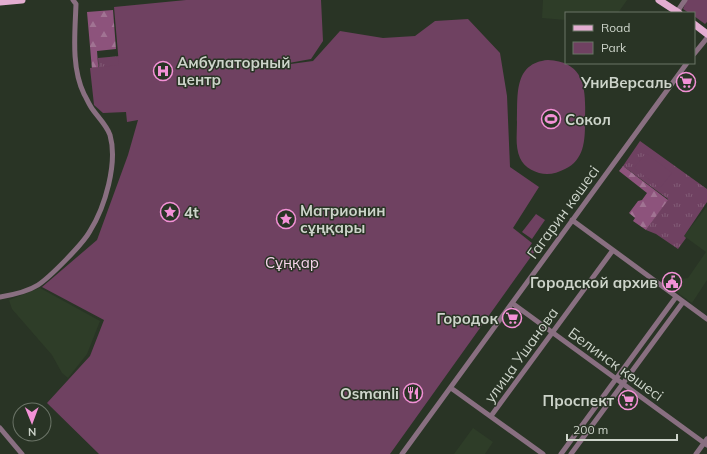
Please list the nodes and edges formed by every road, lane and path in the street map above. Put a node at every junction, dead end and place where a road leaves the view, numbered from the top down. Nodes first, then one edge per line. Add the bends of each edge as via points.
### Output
1 (22, 0) edge
2 (73, 0) edge
3 (659, 0) edge
4 (685, 0) edge
5 (0, 2) edge
6 (678, 12) edge
7 (695, 25) edge
8 (707, 34) edge
9 (707, 38) edge
10 (695, 53) edge
11 (686, 64) edge
12 (572, 220) junction
13 (613, 250) junction
14 (0, 297) edge
15 (676, 297) junction
16 (683, 302) junction
17 (512, 303) junction
18 (707, 319) edge
19 (552, 332) junction
20 (616, 379) junction
21 (622, 384) junction
22 (451, 388) junction
23 (490, 416) junction
24 (0, 428) edge
25 (706, 442) edge
26 (22, 454) edge
27 (402, 454) edge
28 (543, 454) edge
29 (561, 454) edge
30 (571, 454) edge
31 (696, 454) edge

1 - 5 main road
2 - 14 street via 76,4 75,56 79,78 91,107 110,134 112,162 106,193 90,232 57,268 37,286
3 - 6 main road
4 - 6 street
7 - 8 main road
9 - 10 street
11 - 12 street, Гагарин көшесі
12 - 13 street
12 - 17 street, Гагарин көшесі
13 - 15 street
13 - 19 street, улица Ушанова
15 - 16 street
15 - 20 street
16 - 18 street
16 - 21 street
17 - 19 street, Белинск көшесі
17 - 22 street, Гагарин көшесі
19 - 20 street, Белинск көшесі
19 - 23 street, улица Ушанова
20 - 21 street, Белинск көшесі
20 - 29 street
21 - 25 street, Белинск көшесі
21 - 30 street
22 - 23 street
22 - 27 street, Гагарин көшесі
23 - 28 street
24 - 26 street
25 - 31 street

